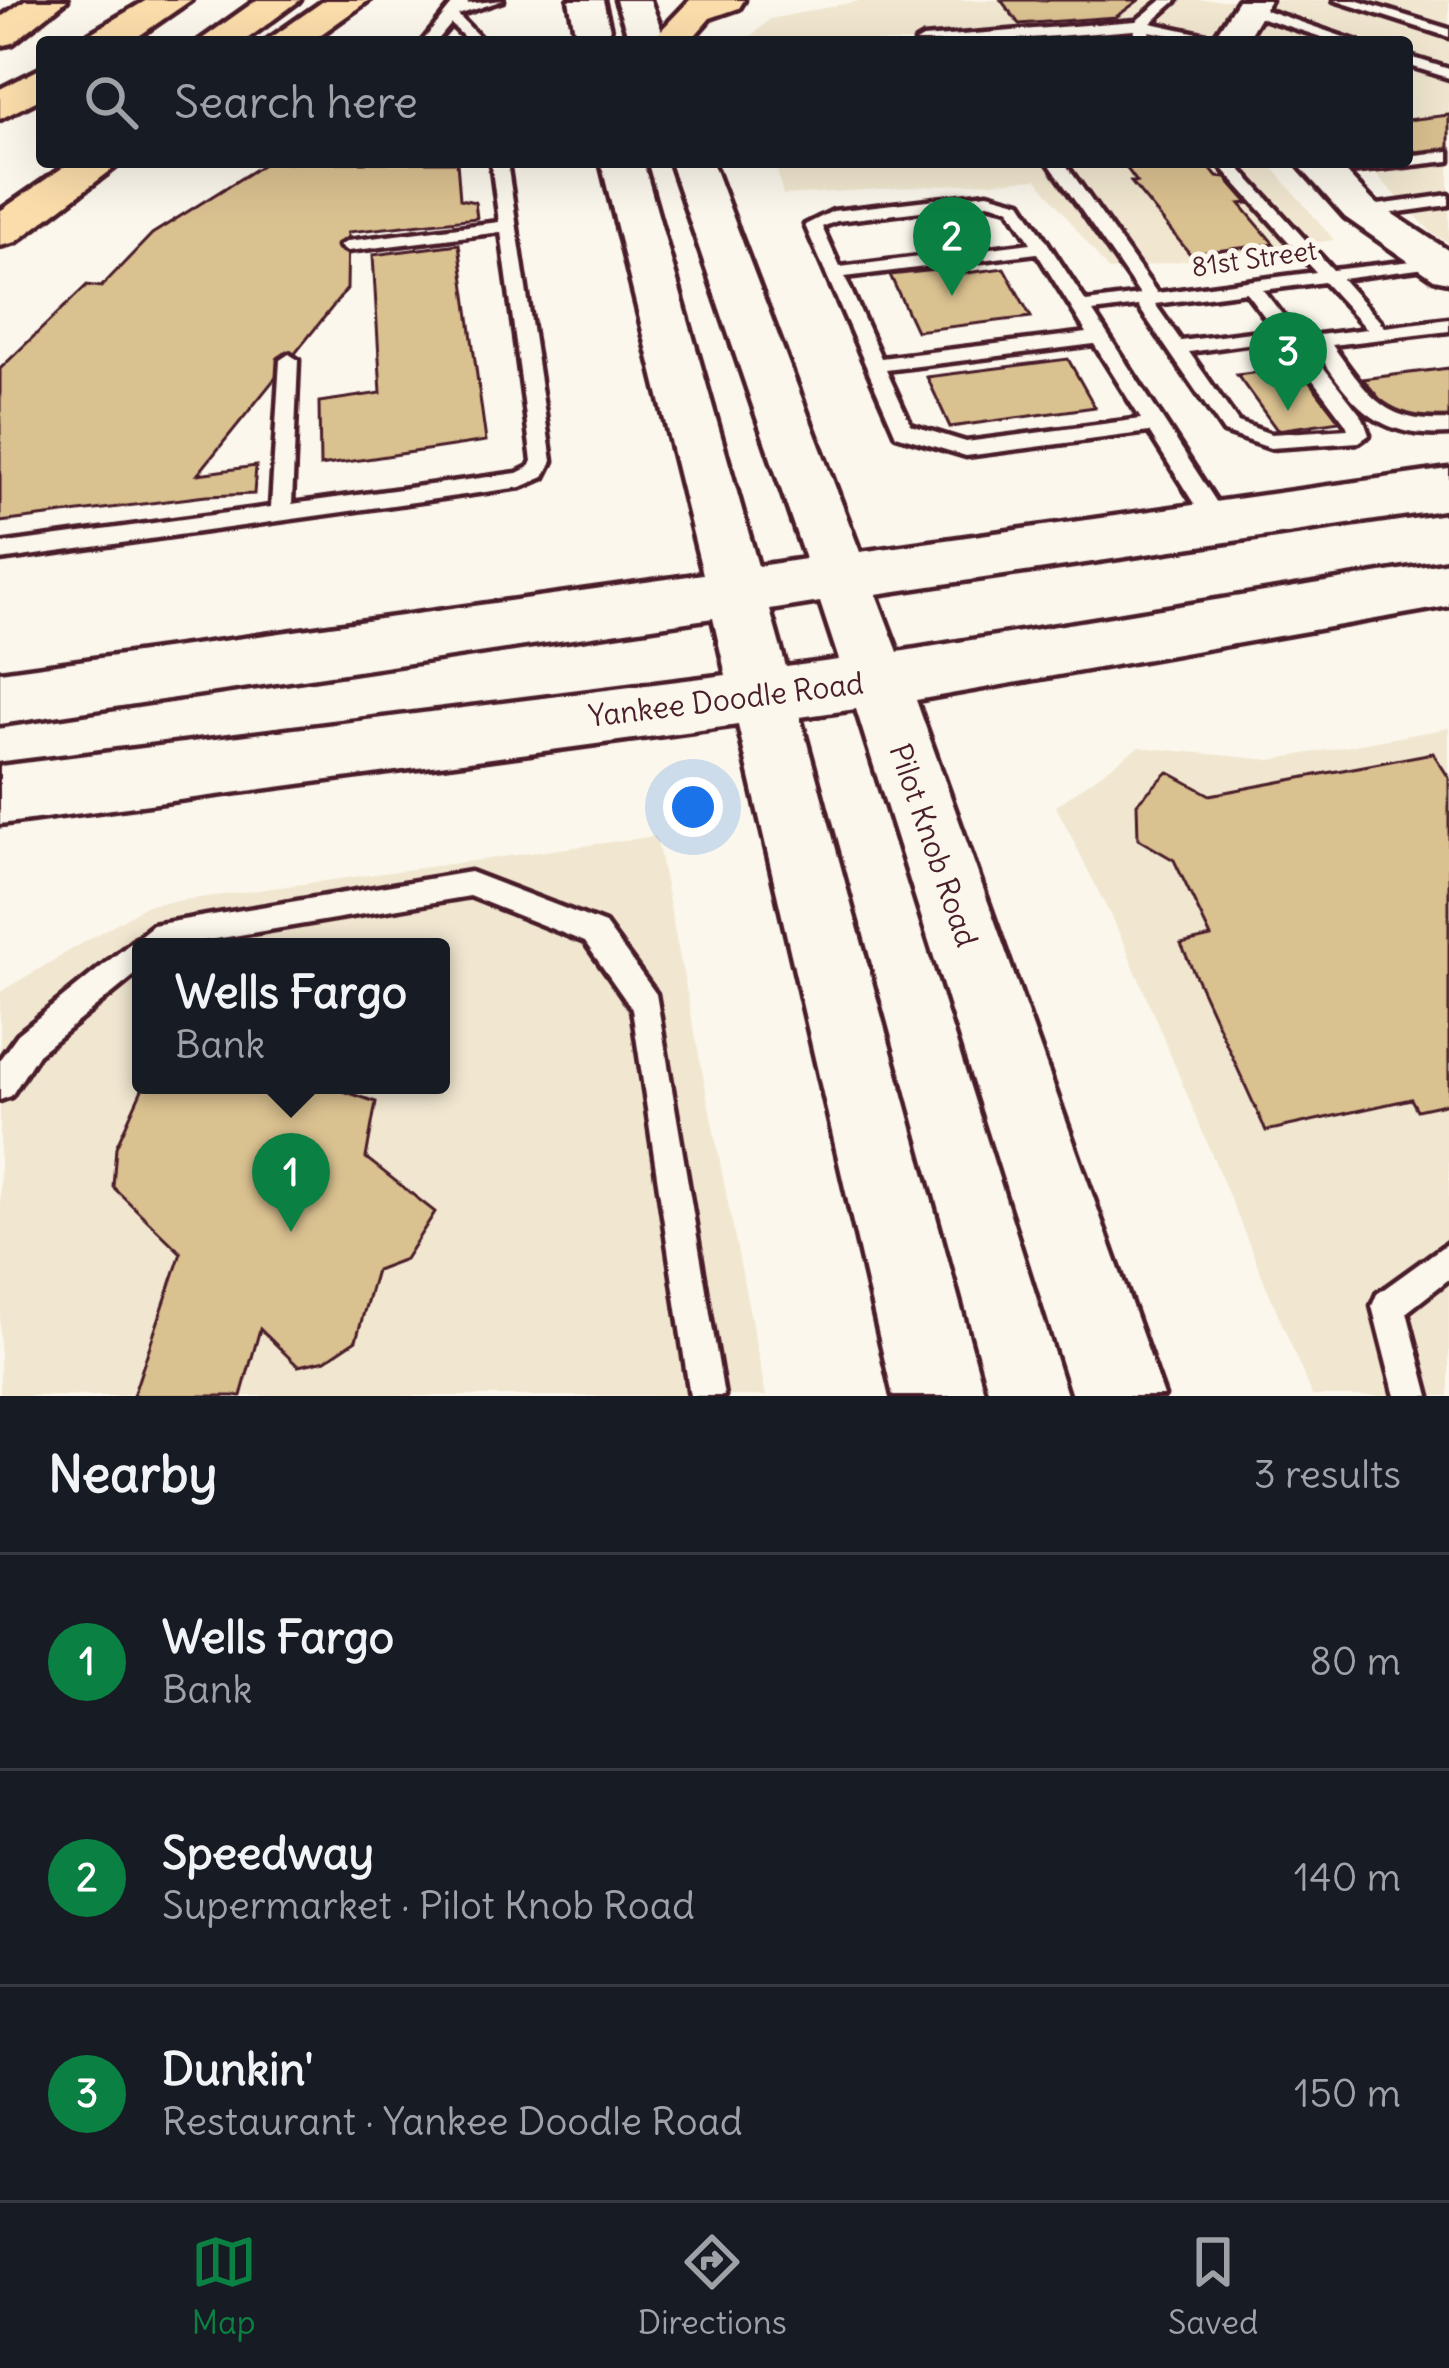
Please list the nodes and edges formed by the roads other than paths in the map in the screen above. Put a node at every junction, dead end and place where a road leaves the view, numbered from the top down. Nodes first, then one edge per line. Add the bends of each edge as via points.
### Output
1 (21, 0) edge
2 (50, 0) edge
3 (173, 0) edge
4 (282, 0) edge
5 (351, 0) edge
6 (463, 0) edge
7 (496, 0) edge
8 (586, 0) edge
9 (633, 0) edge
10 (726, 0) edge
11 (1170, 0) edge
12 (1340, 0) edge
13 (1250, 4) edge
14 (448, 14) junction
15 (0, 15) edge
16 (1140, 25) junction
17 (1449, 33) edge
18 (0, 35) edge
19 (113, 36) edge
20 (226, 36) edge
21 (294, 36) edge
22 (433, 36) edge
23 (471, 36) edge
24 (594, 36) edge
25 (646, 36) edge
26 (674, 36) edge
27 (1000, 36) edge
28 (1143, 36) edge
29 (1196, 36) edge
30 (1231, 36) edge
31 (1335, 36) edge
32 (1413, 62) edge
33 (1449, 74) edge
34 (36, 84) edge
35 (0, 107) edge
36 (1449, 156) edge
37 (1413, 160) edge
38 (36, 168) edge
39 (91, 168) edge
40 (500, 168) edge
41 (624, 168) edge
42 (693, 168) edge
43 (1060, 168) edge
44 (1230, 168) edge
45 (1321, 168) edge
46 (0, 194) edge
47 (1449, 200) edge
48 (1364, 212) junction
49 (508, 226) junction
50 (0, 232) edge
51 (348, 246) dead end
52 (1043, 248) junction
53 (1441, 266) edge
54 (834, 272) junction
55 (1325, 275) junction
56 (1251, 286) junction
57 (1148, 299) junction
58 (1083, 308) junction
59 (1449, 325) edge
60 (1287, 333) junction
61 (1381, 333) junction
62 (1100, 337) junction
63 (1174, 348) junction
64 (289, 360) dead end
65 (875, 365) junction
66 (1155, 424) junction
67 (1449, 427) edge
68 (1449, 489) edge
69 (281, 513) junction
70 (1218, 523) junction
71 (0, 552) edge
72 (837, 579) junction
73 (1449, 584) edge
74 (737, 593) junction
75 (878, 680) junction
76 (760, 693) junction
77 (0, 698) edge
78 (0, 795) edge
79 (158, 938) edge
80 (132, 959) edge
81 (0, 1085) edge
82 (1449, 1258) edge
83 (922, 1390) edge
84 (707, 1396) edge
85 (1118, 1396) edge
86 (1412, 1396) edge

1 - 15 highway
2 - 18 highway
3 - 19 highway
4 - 20 highway
5 - 21 highway
6 - 14 lane
7 - 14 lane
8 - 24 main road
9 - 25 main road
10 - 26 highway via 697,10
11 - 16 lane
12 - 17 lane
13 - 30 street
13 - 31 lane
14 - 22 lane
14 - 23 lane
16 - 27 lane
16 - 28 lane
16 - 29 lane
32 - 33 lane
34 - 35 highway
36 - 37 lane
38 - 46 highway
39 - 50 highway
40 - 49 lane
41 - 74 main road
42 - 72 main road, Pilot Knob Road
43 - 57 lane
44 - 55 lane
45 - 48 street
47 - 48 lane
48 - 53 street
49 - 51 lane
49 - 69 lane via 542,461 537,472
52 - 54 lane
52 - 54 lane via 1015,205 988,198 899,208 813,226
52 - 58 lane
53 - 55 lane, 81st Street
54 - 65 lane
55 - 56 lane, 81st Street
55 - 61 lane
56 - 57 lane, 81st Street
56 - 60 lane
57 - 58 lane, 81st Street
57 - 63 lane
58 - 62 lane
59 - 61 lane
60 - 63 lane
60 - 63 lane via 1359,435 1288,442 1246,435 1223,420
61 - 67 lane via 1319,341 1377,417 1396,428
62 - 65 lane
62 - 66 lane
64 - 69 lane
65 - 66 lane via 904,430 966,449
66 - 70 lane
68 - 70 main road
69 - 71 lane
70 - 72 main road
72 - 74 main road
72 - 75 main road, Pilot Knob Road
73 - 75 main road, Yankee Doodle Road
74 - 76 main road
74 - 77 main road
75 - 76 main road, Yankee Doodle Road
75 - 85 main road, Pilot Knob Road
76 - 78 main road, Yankee Doodle Road
76 - 83 main road
79 - 84 lane via 470,884 596,933 646,1004
80 - 81 lane via 28,1044
82 - 86 lane via 1389,1306

